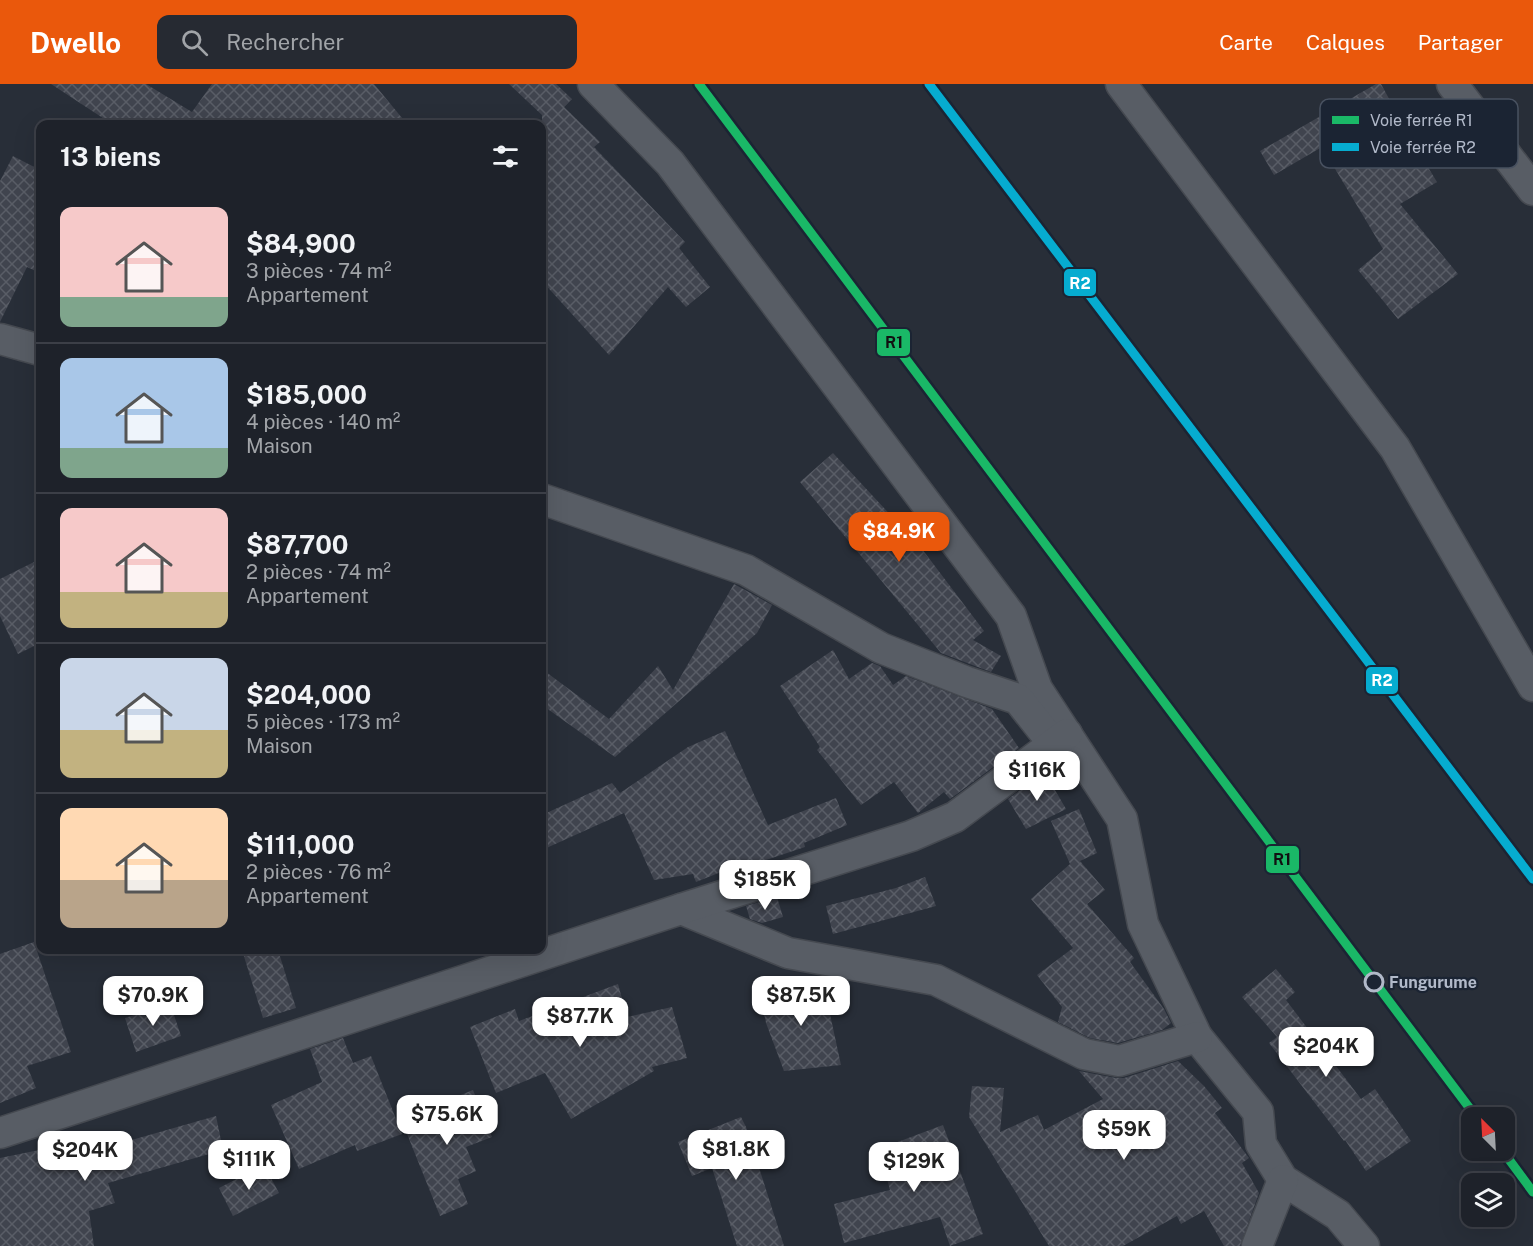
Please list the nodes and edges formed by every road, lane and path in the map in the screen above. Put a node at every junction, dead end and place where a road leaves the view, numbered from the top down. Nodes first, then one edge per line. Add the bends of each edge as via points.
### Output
1 (593, 84) edge
2 (1121, 84) edge
3 (1452, 84) edge
4 (1463, 99) edge
5 (1516, 168) edge
6 (1533, 190) edge
7 (0, 339) edge
8 (36, 349) edge
9 (546, 500) edge
10 (1533, 686) edge
11 (1061, 739) junction
12 (681, 909) junction
13 (546, 953) edge
14 (544, 954) edge
15 (1197, 1037) junction
16 (0, 1133) edge
17 (1283, 1180) junction
18 (1257, 1246) edge
19 (1364, 1246) edge

1 - 11 street via 670,163 1011,616 1037,689
2 - 10 street via 1395,448
3 - 4 street
5 - 6 street
7 - 8 street
9 - 11 street via 746,570 881,648 1018,699
11 - 12 street via 955,817 920,832
11 - 15 street via 1122,819 1143,924
12 - 13 street
12 - 15 street via 788,953 936,980 1083,1054 1119,1061
14 - 16 street
15 - 17 street via 1258,1112 1262,1144
17 - 18 street
17 - 19 street via 1338,1215

